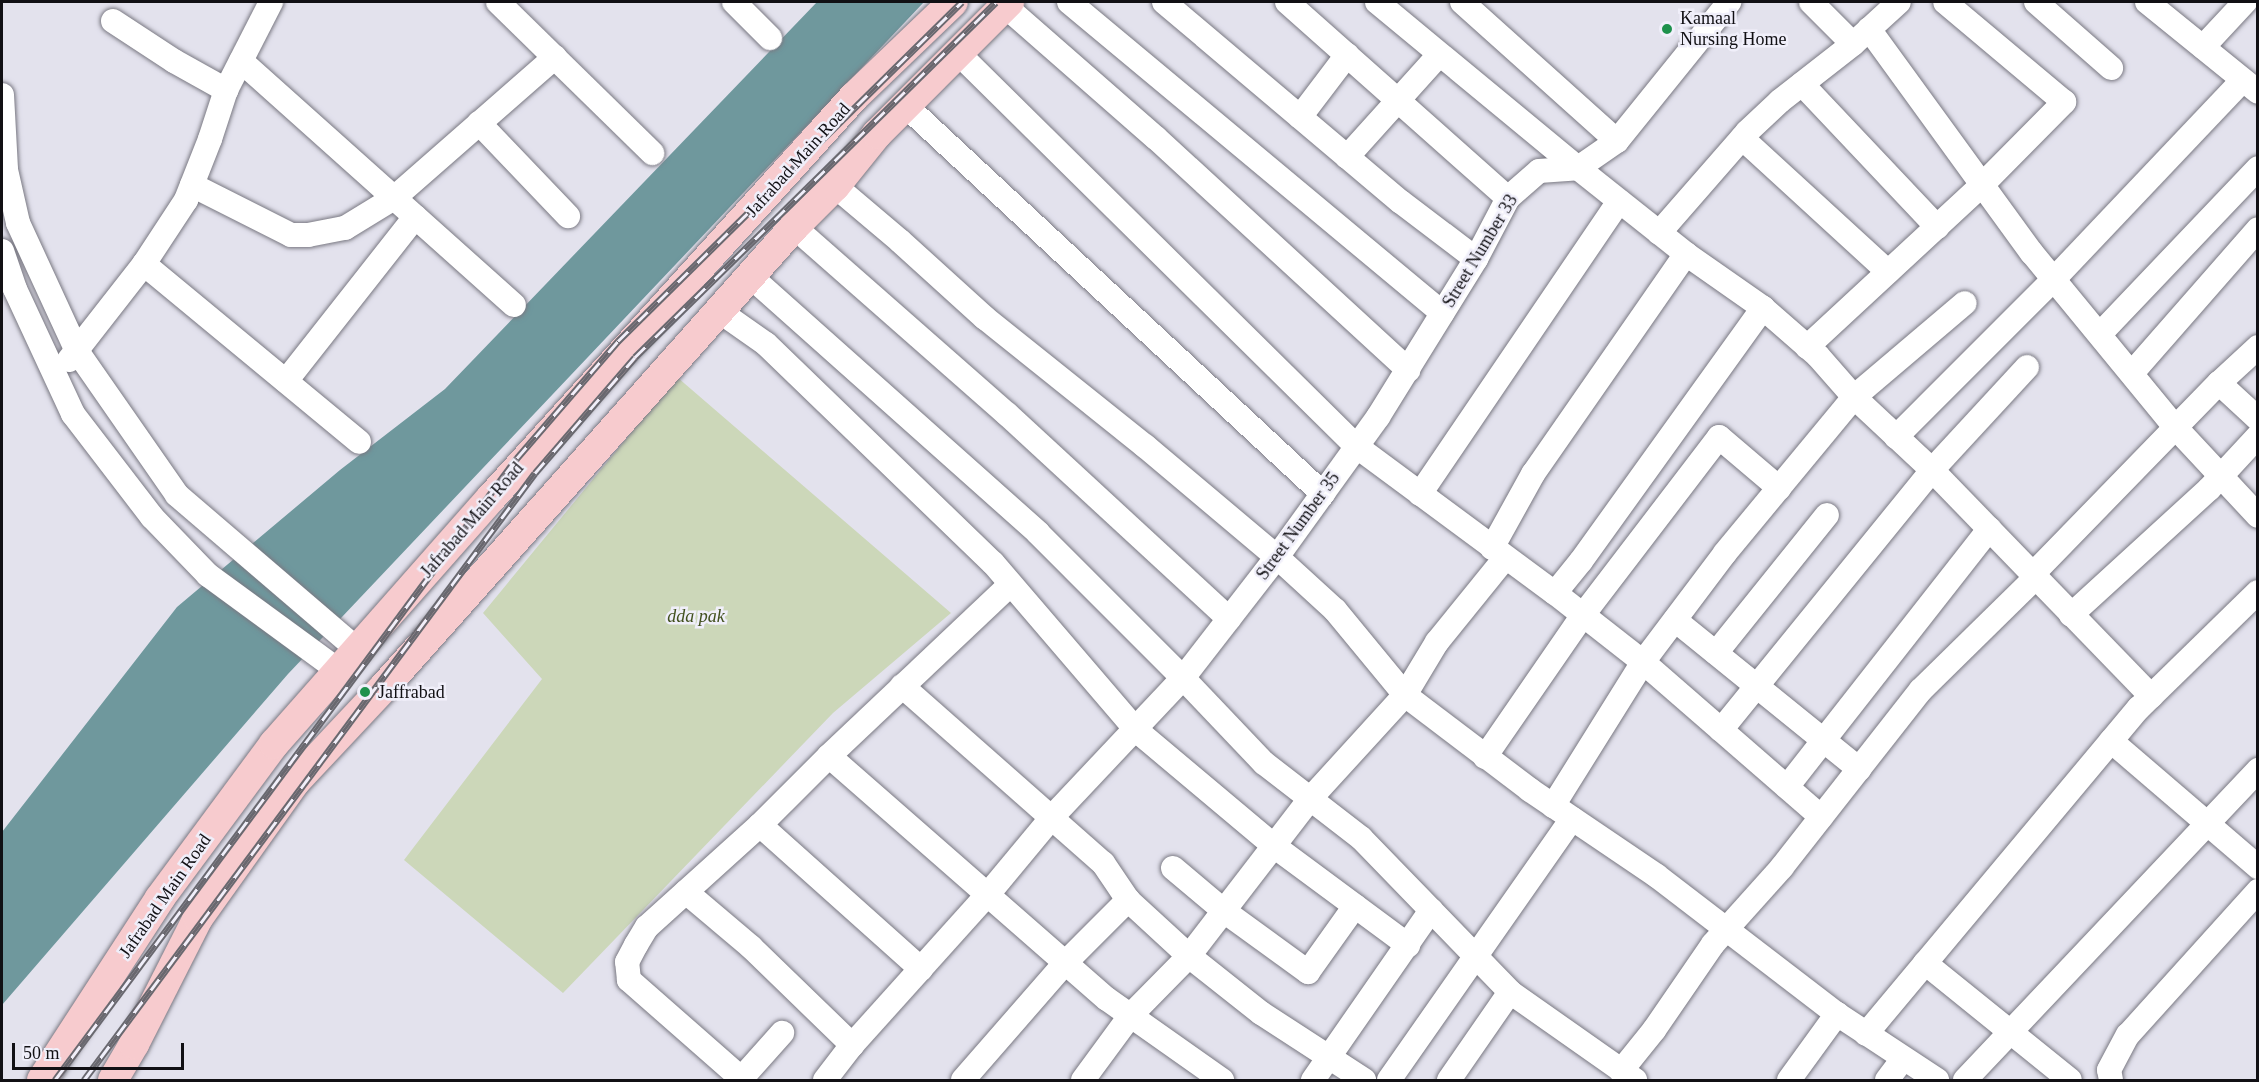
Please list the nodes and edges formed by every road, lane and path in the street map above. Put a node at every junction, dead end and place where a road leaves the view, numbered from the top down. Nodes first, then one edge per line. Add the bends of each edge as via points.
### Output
1 (271, 2) edge
2 (498, 2) edge
3 (734, 2) edge
4 (952, 2) edge
5 (1069, 2) edge
6 (1164, 2) edge
7 (1287, 2) edge
8 (1377, 2) edge
9 (1462, 2) edge
10 (1730, 2) edge
11 (1811, 2) edge
12 (1899, 2) edge
13 (1945, 2) edge
14 (2036, 2) edge
15 (2147, 2) edge
16 (2245, 2) edge
17 (1007, 4) edge
18 (1489, 10) edge
19 (113, 21) dead end
20 (1861, 36) junction
21 (770, 38) dead end
22 (2203, 47) junction
23 (958, 53) junction
24 (1347, 55) junction
25 (1439, 55) junction
26 (555, 57) junction
27 (241, 61) junction
28 (2111, 68) dead end
29 (1802, 84) junction
30 (2250, 86) edge
31 (226, 90) junction
32 (2, 95) edge
33 (1397, 99) junction
34 (905, 105) junction
35 (1300, 117) junction
36 (479, 123) junction
37 (1742, 138) junction
38 (1617, 141) junction
39 (652, 153) dead end
40 (1347, 157) junction
41 (1578, 168) junction
42 (2258, 168) edge
43 (192, 185) junction
44 (1982, 185) junction
45 (835, 186) junction
46 (394, 198) junction
47 (1508, 198) junction
48 (1619, 201) junction
49 (568, 216) dead end
50 (415, 217) junction
51 (10, 226) edge
52 (1937, 226) junction
53 (794, 227) junction
54 (2258, 229) edge
55 (1659, 233) junction
56 (2, 251) edge
57 (1686, 254) junction
58 (1476, 259) junction
59 (144, 264) junction
60 (1888, 272) junction
61 (750, 276) junction
62 (2054, 279) junction
63 (1965, 303) dead end
64 (514, 305) dead end
65 (1763, 308) junction
66 (719, 311) junction
67 (659, 312) junction
68 (1442, 313) junction
69 (2100, 334) junction
70 (689, 344) junction
71 (1807, 347) junction
72 (2258, 347) edge
73 (77, 351) junction
74 (2027, 367) dead end
75 (1408, 370) junction
76 (2132, 374) junction
77 (56, 376) junction
78 (286, 381) junction
79 (2219, 383) junction
80 (1854, 397) junction
81 (2258, 418) edge
82 (2176, 428) junction
83 (2258, 436) edge
84 (1896, 437) junction
85 (359, 442) dead end
86 (1356, 446) junction
87 (1932, 470) junction
88 (2220, 478) junction
89 (1779, 488) junction
90 (1323, 494) junction
91 (1420, 494) junction
92 (1827, 515) dead end
93 (2258, 516) edge
94 (1989, 529) junction
95 (1499, 553) junction
96 (1277, 557) junction
97 (2034, 576) junction
98 (1011, 584) junction
99 (2258, 592) edge
100 (1555, 593) junction
101 (1583, 615) junction
102 (2071, 615) junction
103 (1229, 619) junction
104 (1675, 620) junction
105 (338, 652) junction
106 (1716, 653) junction
107 (1643, 662) junction
108 (1184, 678) junction
109 (902, 686) junction
110 (1757, 686) junction
111 (1406, 695) junction
112 (2151, 696) junction
113 (1136, 730) junction
114 (1721, 730) junction
115 (1823, 740) junction
116 (2111, 741) junction
117 (829, 756) junction
118 (1485, 757) junction
119 (1859, 769) junction
120 (2258, 770) edge
121 (1787, 787) junction
122 (1309, 800) junction
123 (1562, 812) junction
124 (1053, 817) junction
125 (1821, 817) junction
126 (2207, 824) junction
127 (760, 825) junction
128 (1274, 846) junction
129 (2258, 867) edge
130 (1173, 868) dead end
131 (2258, 891) edge
132 (686, 892) junction
133 (989, 893) junction
134 (1128, 900) junction
135 (1355, 906) junction
136 (1431, 910) junction
137 (1224, 911) junction
138 (140, 930) junction
139 (1728, 930) junction
140 (1408, 945) junction
141 (180, 952) junction
142 (1189, 956) junction
143 (1475, 956) junction
144 (1066, 962) junction
145 (1925, 963) junction
146 (921, 969) junction
147 (1510, 992) junction
148 (1837, 1014) junction
149 (1130, 1016) junction
150 (782, 1033) dead end
151 (2010, 1033) junction
152 (1866, 1034) junction
153 (852, 1045) junction
154 (1904, 1059) junction
155 (1330, 1060) junction
156 (122, 1075) edge
157 (1628, 1076) edge
158 (42, 1080) edge
159 (742, 1080) edge
160 (825, 1080) edge
161 (963, 1080) edge
162 (1083, 1080) edge
163 (1222, 1080) edge
164 (1313, 1080) edge
165 (1364, 1080) edge
166 (1389, 1080) edge
167 (1449, 1080) edge
168 (1789, 1080) edge
169 (1887, 1080) edge
170 (1937, 1080) edge
171 (1965, 1080) edge
172 (2070, 1080) edge
173 (2111, 1080) edge

1 - 27 street
2 - 26 street
3 - 21 street
4 - 67 main road, Jafrabad Main Road via 854,97
5 - 68 street
6 - 35 street
7 - 24 street
8 - 25 street
9 - 18 street
10 - 38 street
11 - 20 street
12 - 20 street
13 - 44 street via 2064,102
14 - 28 street
15 - 22 street
16 - 22 street
17 - 23 main road
17 - 75 street
18 - 38 street
19 - 31 street
20 - 29 street
20 - 44 street
22 - 30 street
23 - 34 main road
23 - 86 street
24 - 33 street
24 - 35 street
25 - 33 street
25 - 41 street
26 - 36 street
26 - 39 street
27 - 31 street
27 - 46 street
29 - 37 street
29 - 52 street
30 - 62 street
31 - 43 street
32 - 51 street
33 - 40 street
33 - 47 street
34 - 45 main road
34 - 90 street
35 - 40 street
36 - 46 street
36 - 49 street
37 - 55 street
37 - 60 street
38 - 41 street
40 - 58 street
41 - 47 street, Street Number 33 via 1539,171
41 - 48 street
42 - 69 street
43 - 46 street via 291,235 345,228
43 - 59 street
44 - 52 street
44 - 62 street
45 - 53 main road
45 - 96 street via 985,318
46 - 50 street
47 - 58 street, Street Number 33
48 - 55 street
48 - 91 street
50 - 64 street
50 - 78 street
51 - 73 street
52 - 60 street
53 - 61 main road
53 - 103 street via 1007,414
54 - 76 street
55 - 57 street
56 - 77 street via 15,289
57 - 65 street
57 - 95 street via 1533,474
58 - 68 street, Street Number 33
59 - 73 street
59 - 78 street
60 - 71 street
61 - 66 main road
61 - 108 street via 1038,533
62 - 69 street
62 - 84 street
63 - 80 street
65 - 71 street
65 - 100 street
66 - 70 main road
66 - 98 street via 766,344
67 - 70 main road
67 - 105 main road, Jafrabad Main Road
68 - 75 street, Street Number 33
69 - 76 street
70 - 141 main road via 295,782 198,918
71 - 80 street
72 - 79 street
73 - 77 street
73 - 105 street via 177,495 236,546
74 - 87 street
75 - 86 street, Street Number 35
76 - 82 street
77 - 105 street via 73,414 152,517 208,574
78 - 85 street
79 - 81 street
79 - 82 street
80 - 84 street
80 - 89 street
82 - 88 street
82 - 97 street
83 - 88 street
84 - 87 street
86 - 90 street, Street Number 35
86 - 91 street
87 - 94 street
87 - 110 street
88 - 93 street
88 - 102 street
89 - 101 street via 1719,437
89 - 104 street
90 - 96 street, Street Number 35
91 - 95 street
92 - 106 street
94 - 97 street
94 - 115 street
95 - 100 street
95 - 111 street via 1437,642
96 - 103 street, Street Number 35
96 - 111 street via 1335,610
97 - 102 street
97 - 119 street via 1921,690
98 - 109 street
98 - 113 street
99 - 112 street
100 - 101 street
101 - 107 street
101 - 118 street
102 - 112 street
103 - 108 street, Street Number 35
104 - 106 street
104 - 107 street
105 - 138 main road, Jafrabad Main Road
106 - 110 street
107 - 114 street
107 - 123 street
108 - 113 street, Street Number 35
108 - 122 street via 1264,763
109 - 117 street
109 - 124 street
110 - 114 street
110 - 115 street
111 - 118 street
111 - 122 street
112 - 116 street
113 - 124 street, Street Number 35
113 - 128 street
114 - 121 street
115 - 119 street
115 - 121 street
116 - 126 street
116 - 145 street
117 - 127 street
117 - 133 street
118 - 123 street
119 - 125 street
120 - 126 street
121 - 125 street
122 - 128 street
122 - 136 street via 1361,838
123 - 139 street
123 - 143 street
124 - 133 street, Street Number 35
124 - 134 street via 1103,863
125 - 139 street
126 - 129 street
126 - 151 street
127 - 132 street
127 - 146 street
128 - 135 street
128 - 137 street
130 - 137 street
131 - 173 street via 2128,1035 2109,1070
132 - 153 street via 751,947
132 - 159 street via 647,927 627,962 629,980
133 - 144 street
133 - 146 street, Street Number 35
134 - 142 street
134 - 144 street
135 - 137 street via 1308,972
135 - 140 street
136 - 140 street
136 - 143 street
137 - 142 street
138 - 141 main road
138 - 158 main road, Jafrabad Main Road
139 - 148 street
139 - 157 street via 1713,944
140 - 155 street
141 - 156 main road
142 - 149 street
142 - 155 street via 1261,1013
143 - 147 street
143 - 166 street
144 - 149 street
144 - 161 street
145 - 151 street
145 - 152 street
146 - 153 street, Street Number 35
147 - 157 street
147 - 167 street
148 - 152 street
148 - 168 street
149 - 162 street
149 - 163 street
150 - 159 street
151 - 171 street
151 - 172 street
152 - 154 street
153 - 160 street, Street Number 35
154 - 169 street
154 - 170 street
155 - 164 street
155 - 165 street

